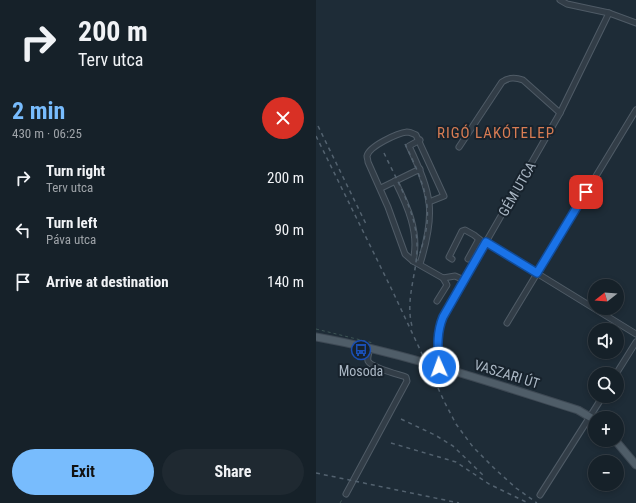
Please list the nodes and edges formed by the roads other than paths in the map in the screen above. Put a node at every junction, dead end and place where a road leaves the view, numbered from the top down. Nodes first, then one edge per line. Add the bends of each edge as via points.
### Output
1 (560, 0) edge
2 (609, 13) junction
3 (636, 23) edge
4 (636, 110) edge
5 (560, 113) junction
6 (420, 140) junction
7 (459, 147) dead end
8 (420, 169) junction
9 (395, 181) junction
10 (381, 188) junction
11 (429, 202) junction
12 (479, 239) junction
13 (486, 243) junction
14 (452, 259) dead end
15 (468, 259) dead end
16 (413, 261) junction
17 (420, 264) junction
18 (537, 273) junction
19 (443, 278) junction
20 (464, 280) junction
21 (437, 301) dead end
22 (507, 323) dead end
23 (636, 334) edge
24 (316, 337) edge
25 (636, 342) edge
26 (370, 349) junction
27 (439, 367) junction
28 (620, 367) edge
29 (588, 415) edge
30 (588, 425) edge
31 (621, 447) edge
32 (636, 465) edge
33 (346, 494) road end
34 (540, 495) dead end

1 - 2 street via 567,4
2 - 3 street
2 - 5 street, GÉM UTCA
4 - 18 street
5 - 7 street via 523,80 506,78
5 - 13 street, GÉM UTCA
6 - 8 street via 409,146
6 - 10 street via 416,135 407,132 376,145 370,151 368,162
6 - 11 street via 444,196
8 - 9 street
8 - 11 street
9 - 10 street
9 - 16 street via 411,218
10 - 16 street via 404,252
11 - 17 street via 430,226
12 - 13 street
12 - 14 street via 465,230 462,231 450,257
12 - 15 street
13 - 18 street
13 - 20 street, GÉM UTCA
16 - 17 street
17 - 19 street
18 - 22 street
18 - 23 street
19 - 20 street via 455,276
19 - 21 street via 447,285
20 - 27 street, GÉM UTCA via 439,326
24 - 26 main road, VASZARI ÚT
25 - 28 street
26 - 27 main road, VASZARI ÚT
26 - 33 street via 368,360 372,366 406,377 407,381
27 - 29 main road, VASZARI ÚT
30 - 34 street
31 - 32 main road

